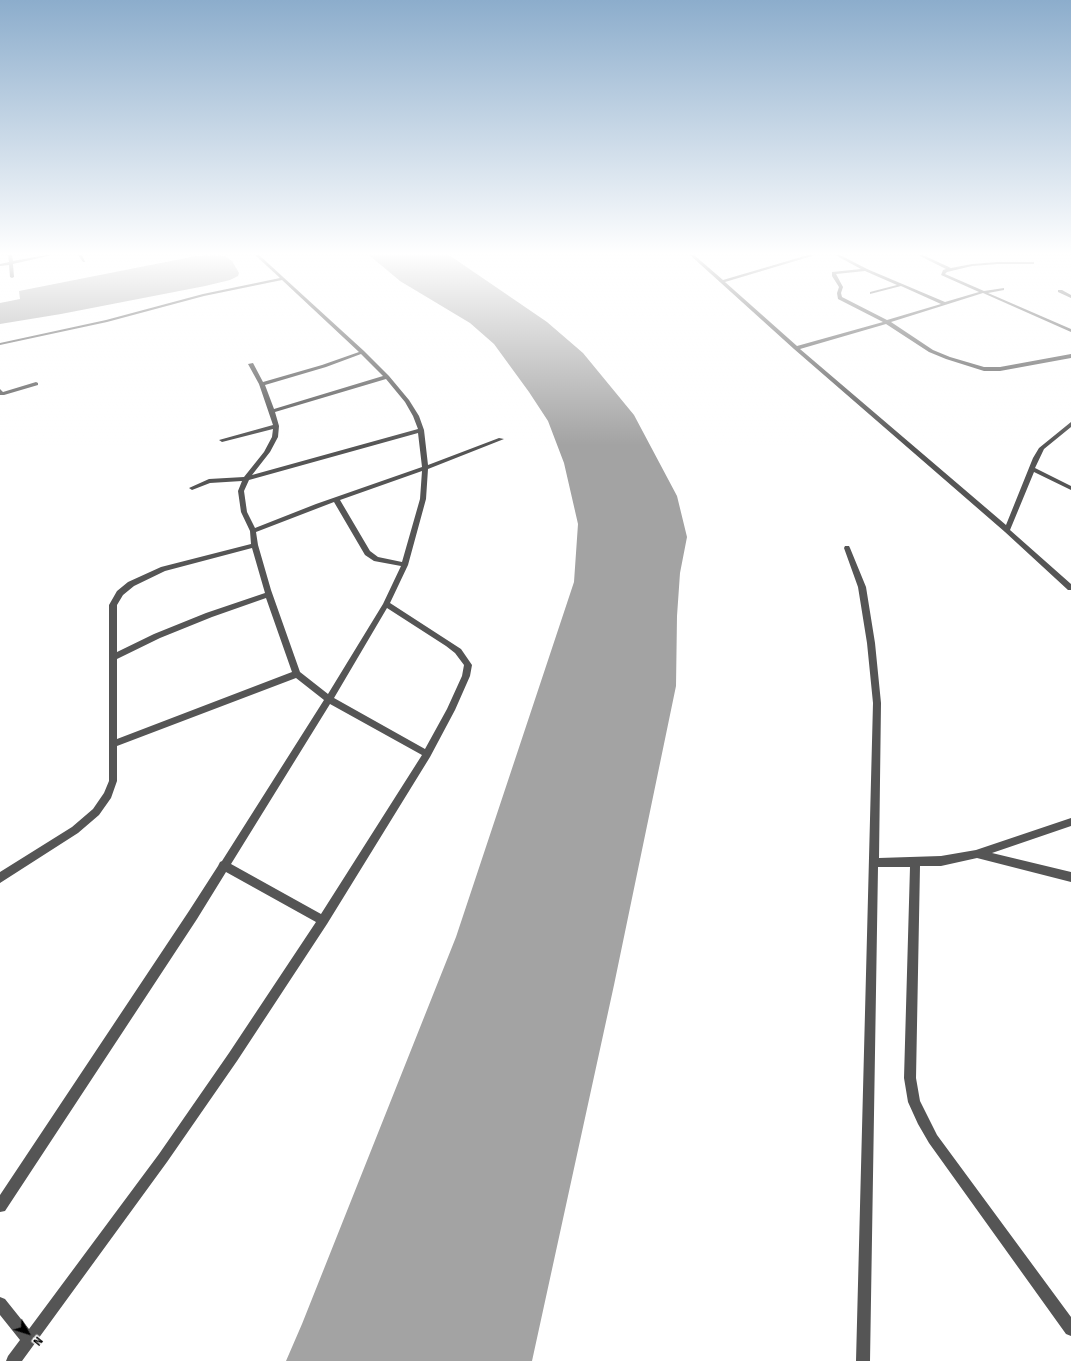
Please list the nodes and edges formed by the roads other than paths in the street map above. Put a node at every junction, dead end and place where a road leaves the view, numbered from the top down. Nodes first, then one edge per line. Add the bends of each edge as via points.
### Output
1 (116, 319) edge
2 (326, 319) edge
3 (762, 319) edge
4 (880, 319) edge
5 (898, 319) edge
6 (1043, 319) edge
7 (887, 322) junction
8 (1071, 331) edge
9 (0, 344) edge
10 (796, 348) junction
11 (362, 352) junction
12 (1071, 356) edge
13 (251, 364) dead end
14 (387, 377) junction
15 (36, 384) dead end
16 (262, 384) junction
17 (0, 391) edge
18 (272, 411) junction
19 (1071, 424) edge
20 (276, 426) junction
21 (421, 430) junction
22 (501, 439) dead end
23 (222, 440) dead end
24 (425, 468) junction
25 (1033, 469) junction
26 (246, 479) junction
27 (192, 488) dead end
28 (1071, 488) edge
29 (336, 499) junction
30 (1007, 530) junction
31 (253, 531) junction
32 (255, 545) junction
33 (847, 548) dead end
34 (405, 565) junction
35 (1071, 588) edge
36 (268, 595) junction
37 (386, 604) junction
38 (114, 657) junction
39 (297, 674) junction
40 (329, 699) junction
41 (113, 744) junction
42 (427, 754) junction
43 (1071, 822) edge
44 (976, 854) junction
45 (915, 862) junction
46 (873, 863) junction
47 (224, 865) junction
48 (0, 878) edge
49 (1071, 878) edge
50 (324, 920) junction
51 (0, 1206) edge
52 (0, 1304) edge
53 (1071, 1329) edge
54 (29, 1340) junction
55 (14, 1361) edge
56 (863, 1361) edge

1 - 9 street
2 - 11 street
3 - 10 street
4 - 7 street
5 - 7 street
6 - 8 street
7 - 10 street
7 - 12 street via 931,351 984,369 1000,369
10 - 30 street
11 - 14 street
11 - 16 street
13 - 16 street
14 - 18 street
14 - 21 street via 407,401
15 - 17 street via 2,394
16 - 18 street
18 - 20 street
19 - 25 street via 1042,448
20 - 23 street
20 - 26 street via 275,437 268,452
21 - 24 street
21 - 26 street
22 - 24 street
24 - 29 street
24 - 34 street via 423,500
25 - 28 street
25 - 30 street
26 - 27 street via 209,481
26 - 31 street via 241,491 244,512
29 - 31 street
29 - 34 street via 367,553 376,559
30 - 35 street
31 - 32 street
32 - 36 street
32 - 38 street via 163,569 131,584 120,593 113,605
33 - 46 street via 862,587 877,703
34 - 37 street
36 - 38 street via 208,615
36 - 39 street
37 - 40 street
37 - 42 street via 449,644 468,665 466,676 451,710
38 - 41 street
39 - 40 street
39 - 41 street
40 - 42 street
40 - 47 street
41 - 48 street via 114,781 96,812 75,830
42 - 50 street
43 - 44 street
44 - 45 street via 941,861
44 - 49 street
45 - 46 street
45 - 53 street via 910,1078 914,1102 933,1139
46 - 56 street
47 - 50 street
47 - 51 street
50 - 54 street via 164,1158
52 - 54 street
54 - 55 street

